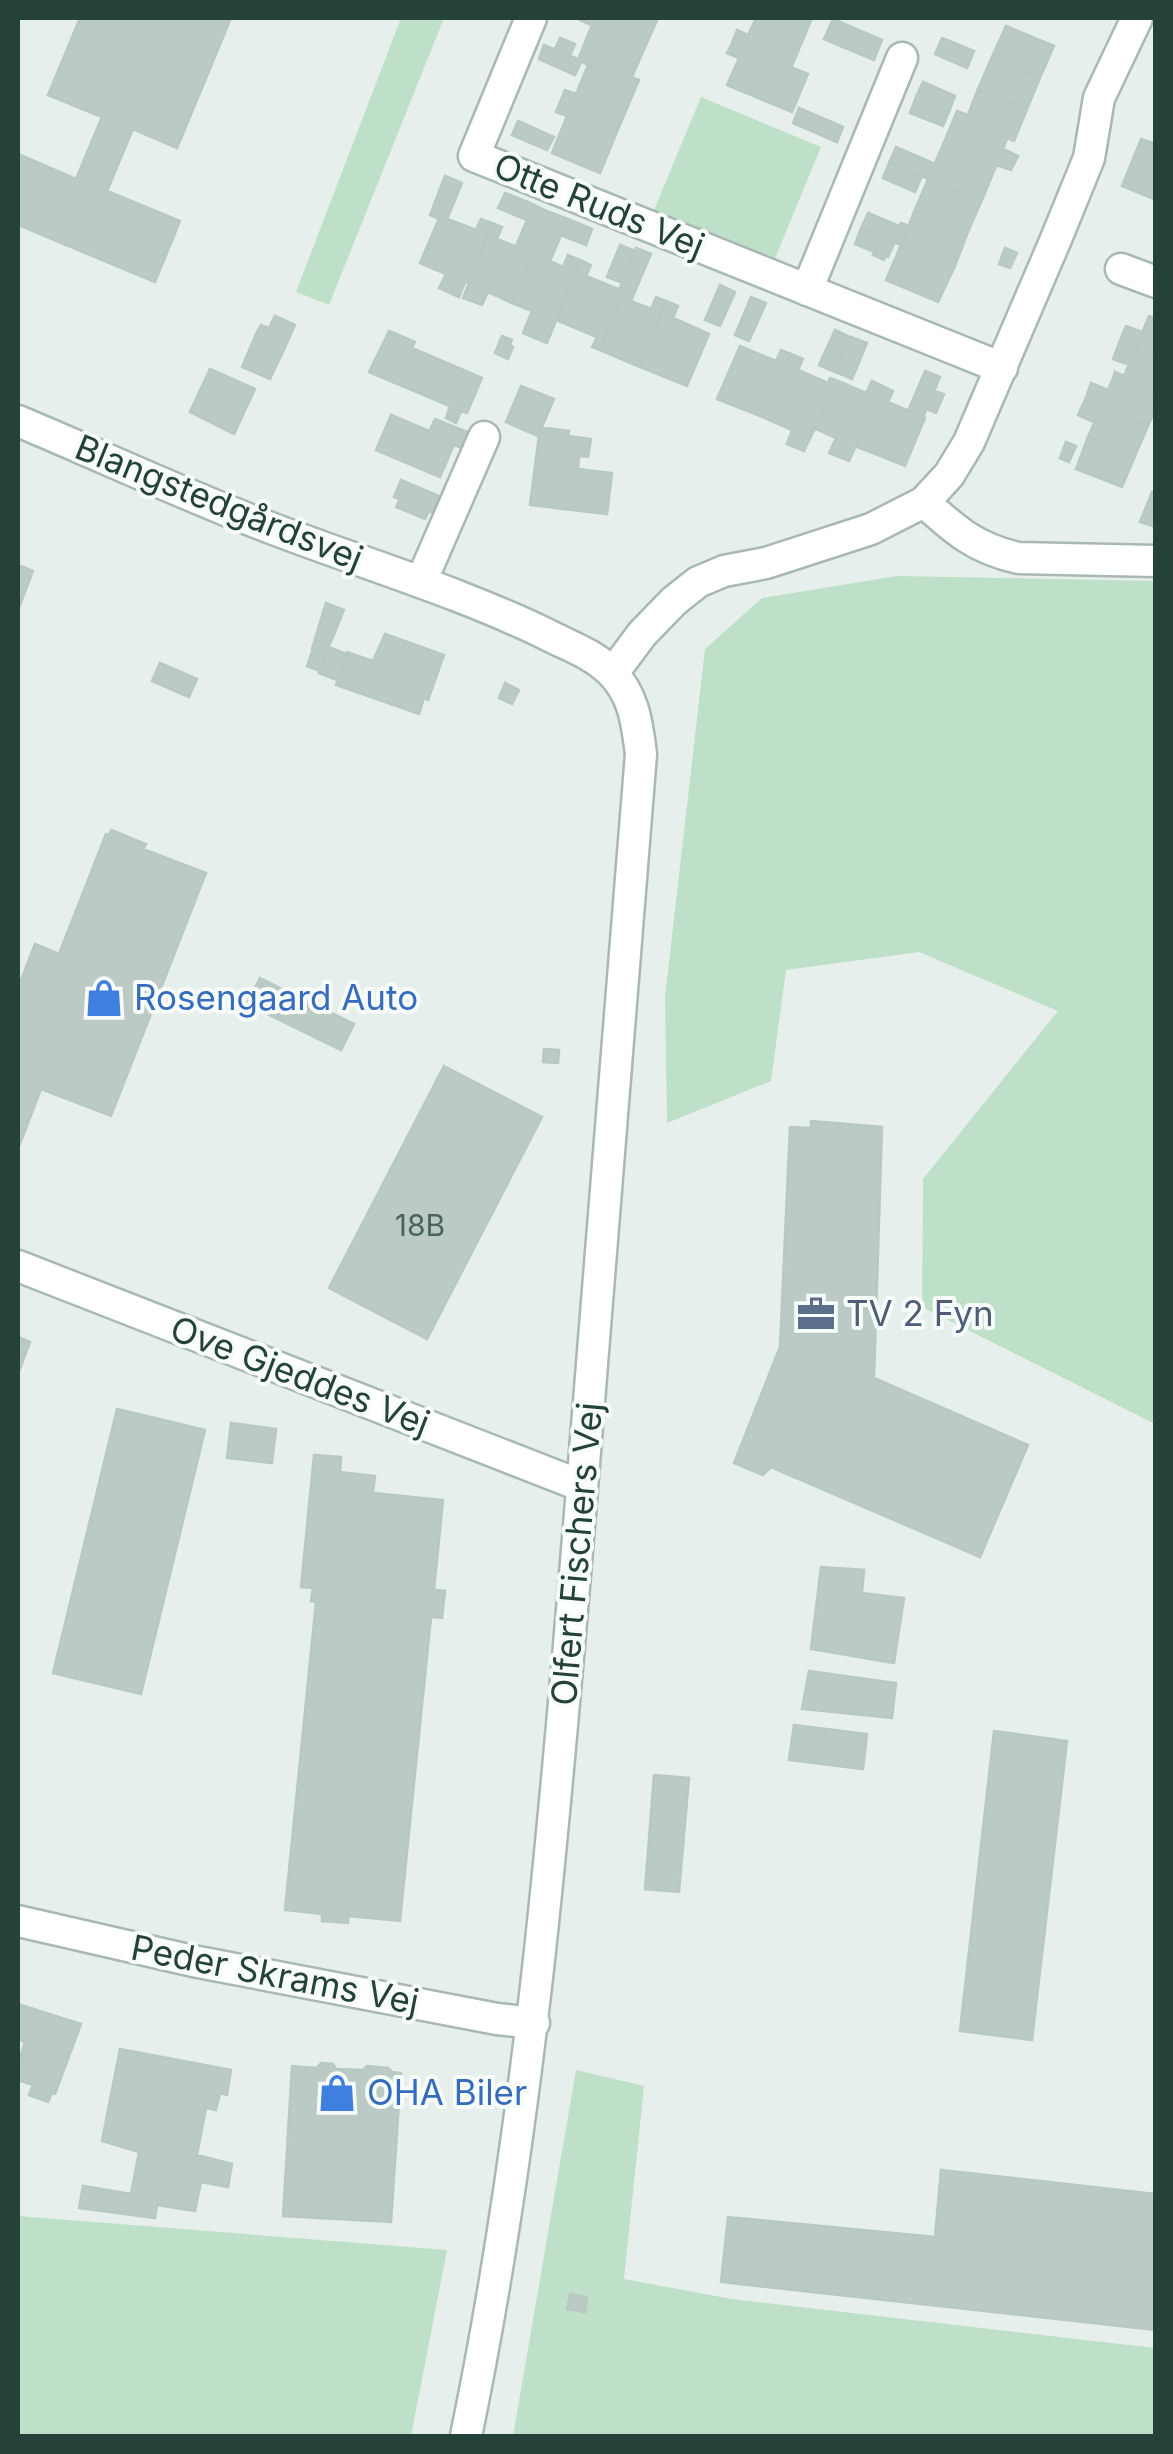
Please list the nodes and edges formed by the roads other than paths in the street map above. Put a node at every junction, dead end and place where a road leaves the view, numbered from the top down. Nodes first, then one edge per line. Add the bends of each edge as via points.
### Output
1 (531, 18) edge
2 (1138, 18) edge
3 (902, 58) dead end
4 (1121, 269) dead end
5 (1156, 282) edge
6 (808, 290) junction
7 (1002, 368) junction
8 (18, 422) edge
9 (484, 437) dead end
10 (924, 502) junction
11 (1156, 561) edge
12 (421, 582) junction
13 (613, 674) junction
14 (18, 1266) edge
15 (582, 1486) junction
16 (18, 1920) edge
17 (534, 2023) junction
18 (466, 2436) edge

1 - 6 street, Otte Ruds Vej via 474,156
2 - 7 street via 1099,98 1089,158
3 - 6 street
4 - 5 street
6 - 7 street, Otte Ruds Vej
7 - 10 street via 969,442
8 - 12 street, Blangstedgårdsvej
9 - 12 street
10 - 11 street via 980,548 998,554
10 - 13 street via 838,542 698,582 642,634
12 - 13 street, Blangstedgårdsvej via 531,627
13 - 15 street, Olfert Fischers Vej via 629,696 641,754
14 - 15 street, Ove Gjeddes Vej
15 - 17 street, Olfert Fischers Vej
16 - 17 street, Peder Skrams Vej via 194,1961
17 - 18 street, Olfert Fischers Vej via 493,2308

